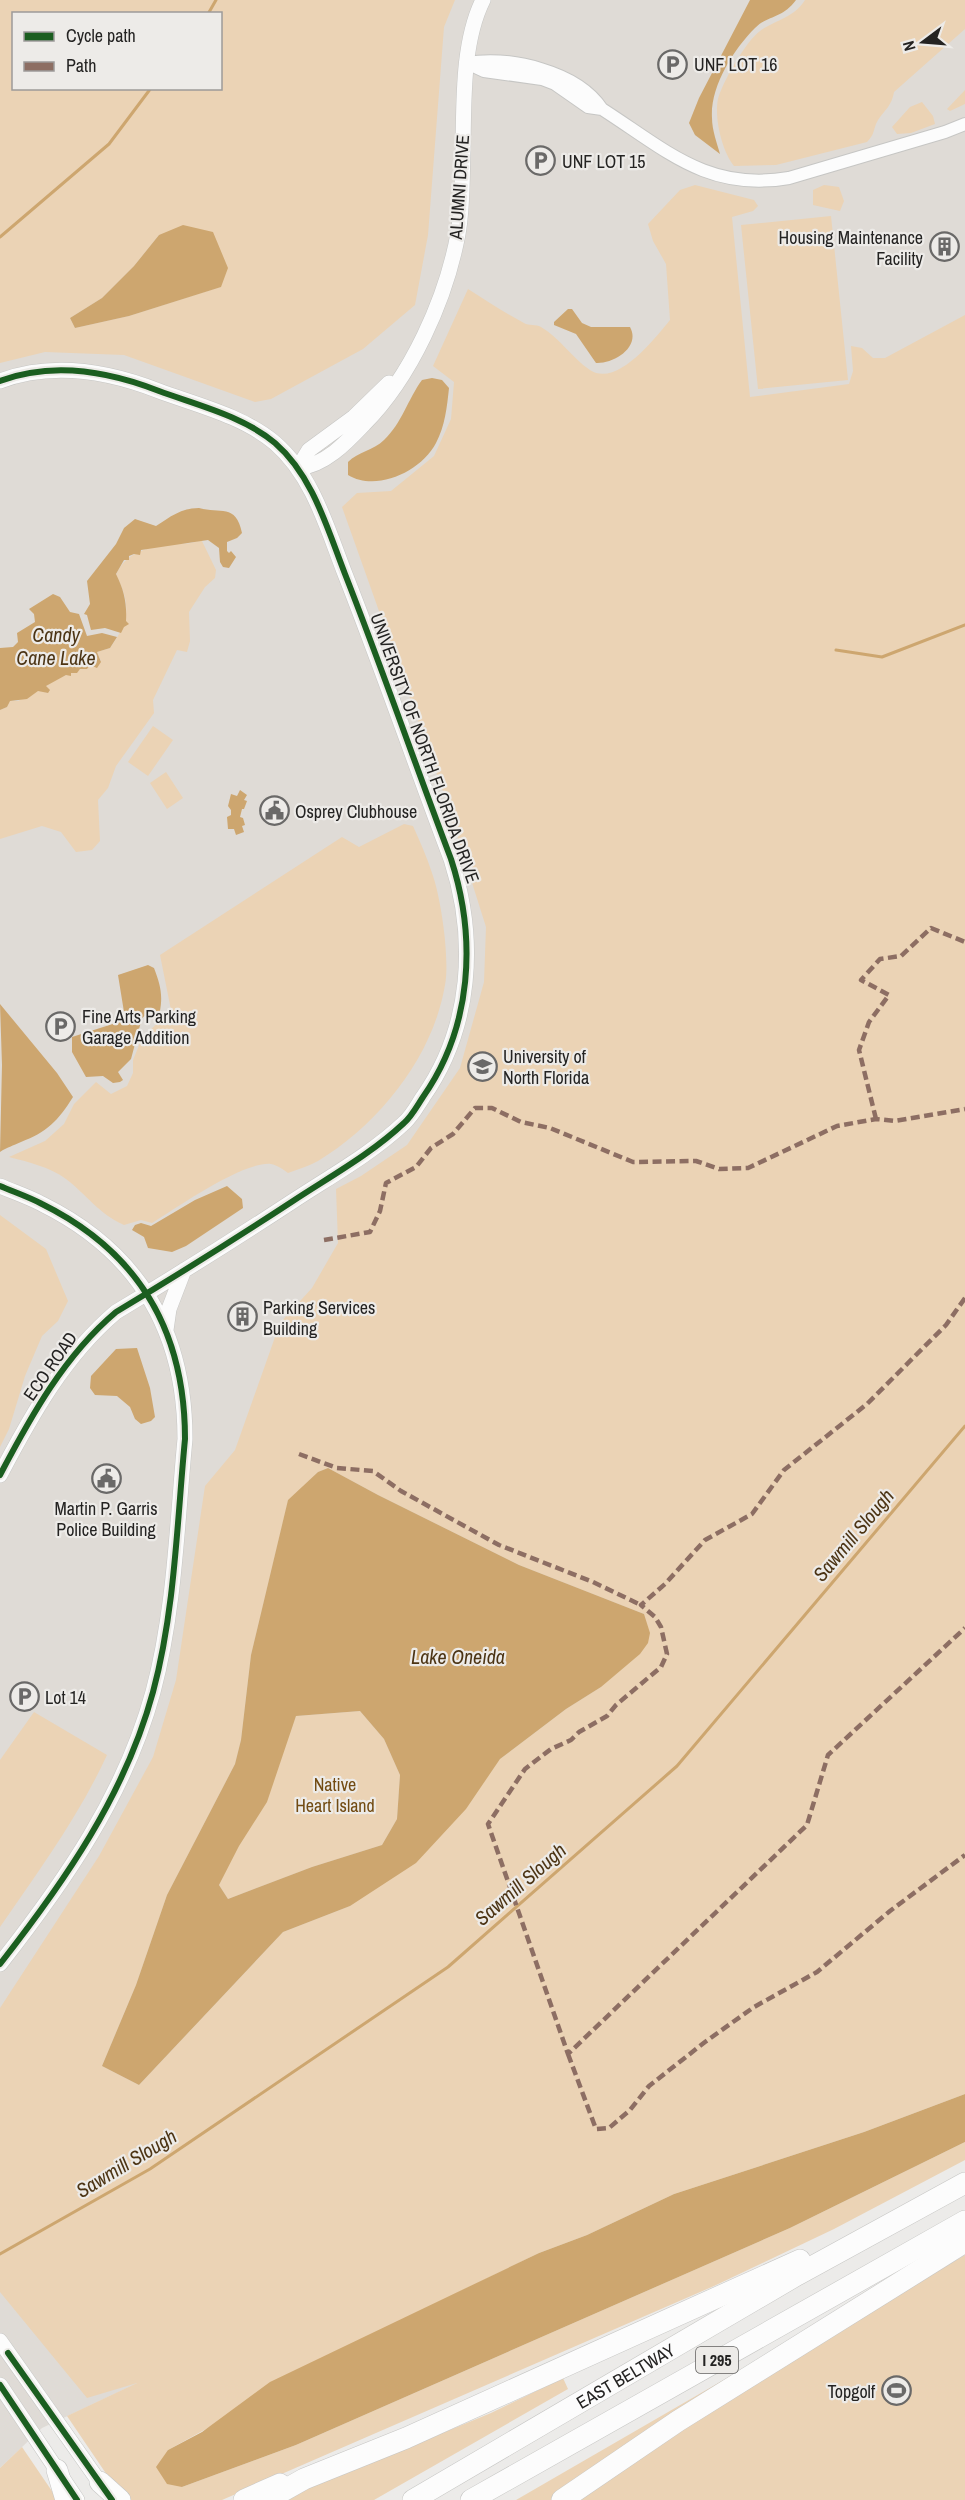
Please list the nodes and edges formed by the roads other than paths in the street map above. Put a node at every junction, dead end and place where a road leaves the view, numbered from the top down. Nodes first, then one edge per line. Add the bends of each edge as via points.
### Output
1 (483, 0) edge
2 (467, 63) junction
3 (965, 124) edge
4 (0, 381) edge
5 (298, 468) junction
6 (0, 1186) edge
7 (184, 1270) junction
8 (147, 1293) junction
9 (166, 1330) junction
10 (0, 1475) edge
11 (38, 1916) junction
12 (0, 1964) edge
13 (0, 1978) edge
14 (965, 2183) edge
15 (965, 2221) edge
16 (965, 2234) edge
17 (965, 2242) edge
18 (838, 2252) junction
19 (0, 2341) edge
20 (0, 2385) edge
21 (57, 2470) junction
22 (304, 2479) junction
23 (100, 2482) junction
24 (66, 2500) edge
25 (77, 2500) edge
26 (112, 2500) edge
27 (120, 2500) edge
28 (244, 2500) edge
29 (267, 2500) edge
30 (413, 2500) edge
31 (471, 2500) edge
32 (480, 2500) edge
33 (562, 2500) edge

1 - 2 street, ALUMNI DRIVE
2 - 3 street via 484,71 555,84 689,165 719,177 754,182 789,178
2 - 5 street, ALUMNI DRIVE via 458,233 446,284 407,366 354,417 309,450
4 - 5 street, UNIVERSITY OF NORTH FLORIDA DRIVE via 69,369 119,377 240,421 275,443
5 - 7 street, UNIVERSITY OF NORTH FLORIDA DRIVE via 311,490 358,606 462,892 467,979 456,1027 438,1076 406,1121 345,1169
6 - 8 street via 43,1204 91,1233 129,1267
7 - 8 street, UNIVERSITY OF NORTH FLORIDA DRIVE
7 - 9 street via 169,1309
8 - 9 street
8 - 10 street, ECO ROAD via 116,1311 82,1344 50,1388
9 - 11 street via 182,1386 185,1439 166,1624 153,1692 121,1780 85,1845
11 - 12 street
11 - 13 street
14 - 18 highway, EAST BELTWAY / I 295
15 - 31 highway, I 295
16 - 32 highway, I 295
17 - 33 highway via 678,2421
18 - 22 highway via 801,2259 417,2434
18 - 30 highway, EAST BELTWAY / I 295
19 - 23 street
20 - 21 street
21 - 24 highway
21 - 25 street
22 - 28 highway via 280,2484
22 - 29 highway
23 - 26 street
23 - 27 highway

